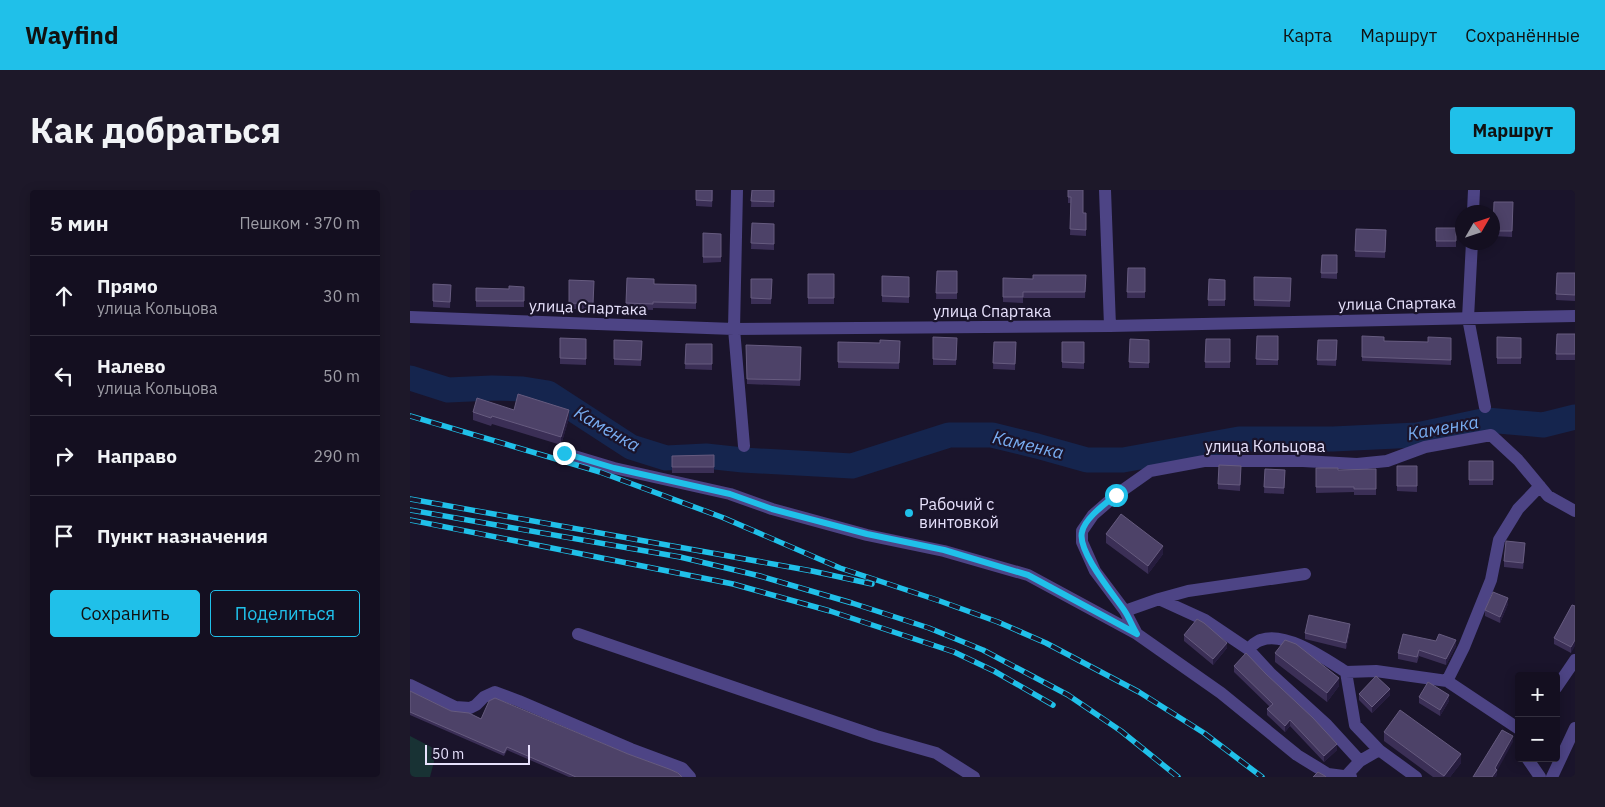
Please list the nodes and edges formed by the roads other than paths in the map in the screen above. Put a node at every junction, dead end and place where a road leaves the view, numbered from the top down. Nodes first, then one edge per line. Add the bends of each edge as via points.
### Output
1 (737, 190) edge
2 (1105, 190) edge
3 (1474, 190) edge
4 (1473, 205) edge
5 (1472, 250) edge
6 (1575, 316) edge
7 (410, 317) edge
8 (1468, 318) junction
9 (1110, 326) junction
10 (734, 329) junction
11 (1485, 407) dead end
12 (744, 446) dead end
13 (564, 453) dead end
14 (1540, 486) junction
15 (1575, 511) edge
16 (1305, 574) dead end
17 (1159, 599) junction
18 (1125, 612) junction
19 (578, 634) dead end
20 (1137, 634) junction
21 (1248, 649) junction
22 (1575, 660) edge
23 (1346, 672) junction
24 (1447, 681) junction
25 (1560, 682) edge
26 (410, 685) edge
27 (1515, 726) edge
28 (1575, 728) edge
29 (1380, 750) junction
30 (1360, 760) junction
31 (1530, 762) edge
32 (690, 777) edge
33 (974, 777) edge
34 (1348, 777) edge
35 (1416, 777) edge
36 (1540, 777) edge
37 (1552, 777) edge

1 - 10 street
2 - 9 street
3 - 4 street
5 - 8 street
6 - 8 street, улица Спартака
7 - 10 street, улица Спартака
8 - 9 street, улица Спартака
8 - 11 street
9 - 10 street, улица Спартака
10 - 12 street
13 - 20 street via 614,468 730,494 772,509 867,534 944,550 1028,575
14 - 15 street, улица Кольцова via 1548,496
14 - 18 street, улица Кольцова via 1491,435 1424,447 1387,461 1357,464 1204,461 1150,472 1098,510 1082,531 1082,542 1095,571
14 - 24 street via 1518,509 1499,540 1491,580
16 - 17 street via 1188,591
17 - 18 street
17 - 21 street via 1205,620
18 - 20 street, улица Кольцова
19 - 33 street via 876,736 936,753
20 - 34 street, улица Кольцова via 1221,693 1297,755 1328,774
21 - 23 street via 1261,640 1277,639 1302,646
21 - 30 street
22 - 25 street
23 - 24 street via 1376,671
23 - 29 street via 1355,725
24 - 27 street
26 - 32 street via 455,707 470,708 495,692 682,768
28 - 37 street
29 - 30 street
29 - 35 street
30 - 34 street
31 - 36 street

